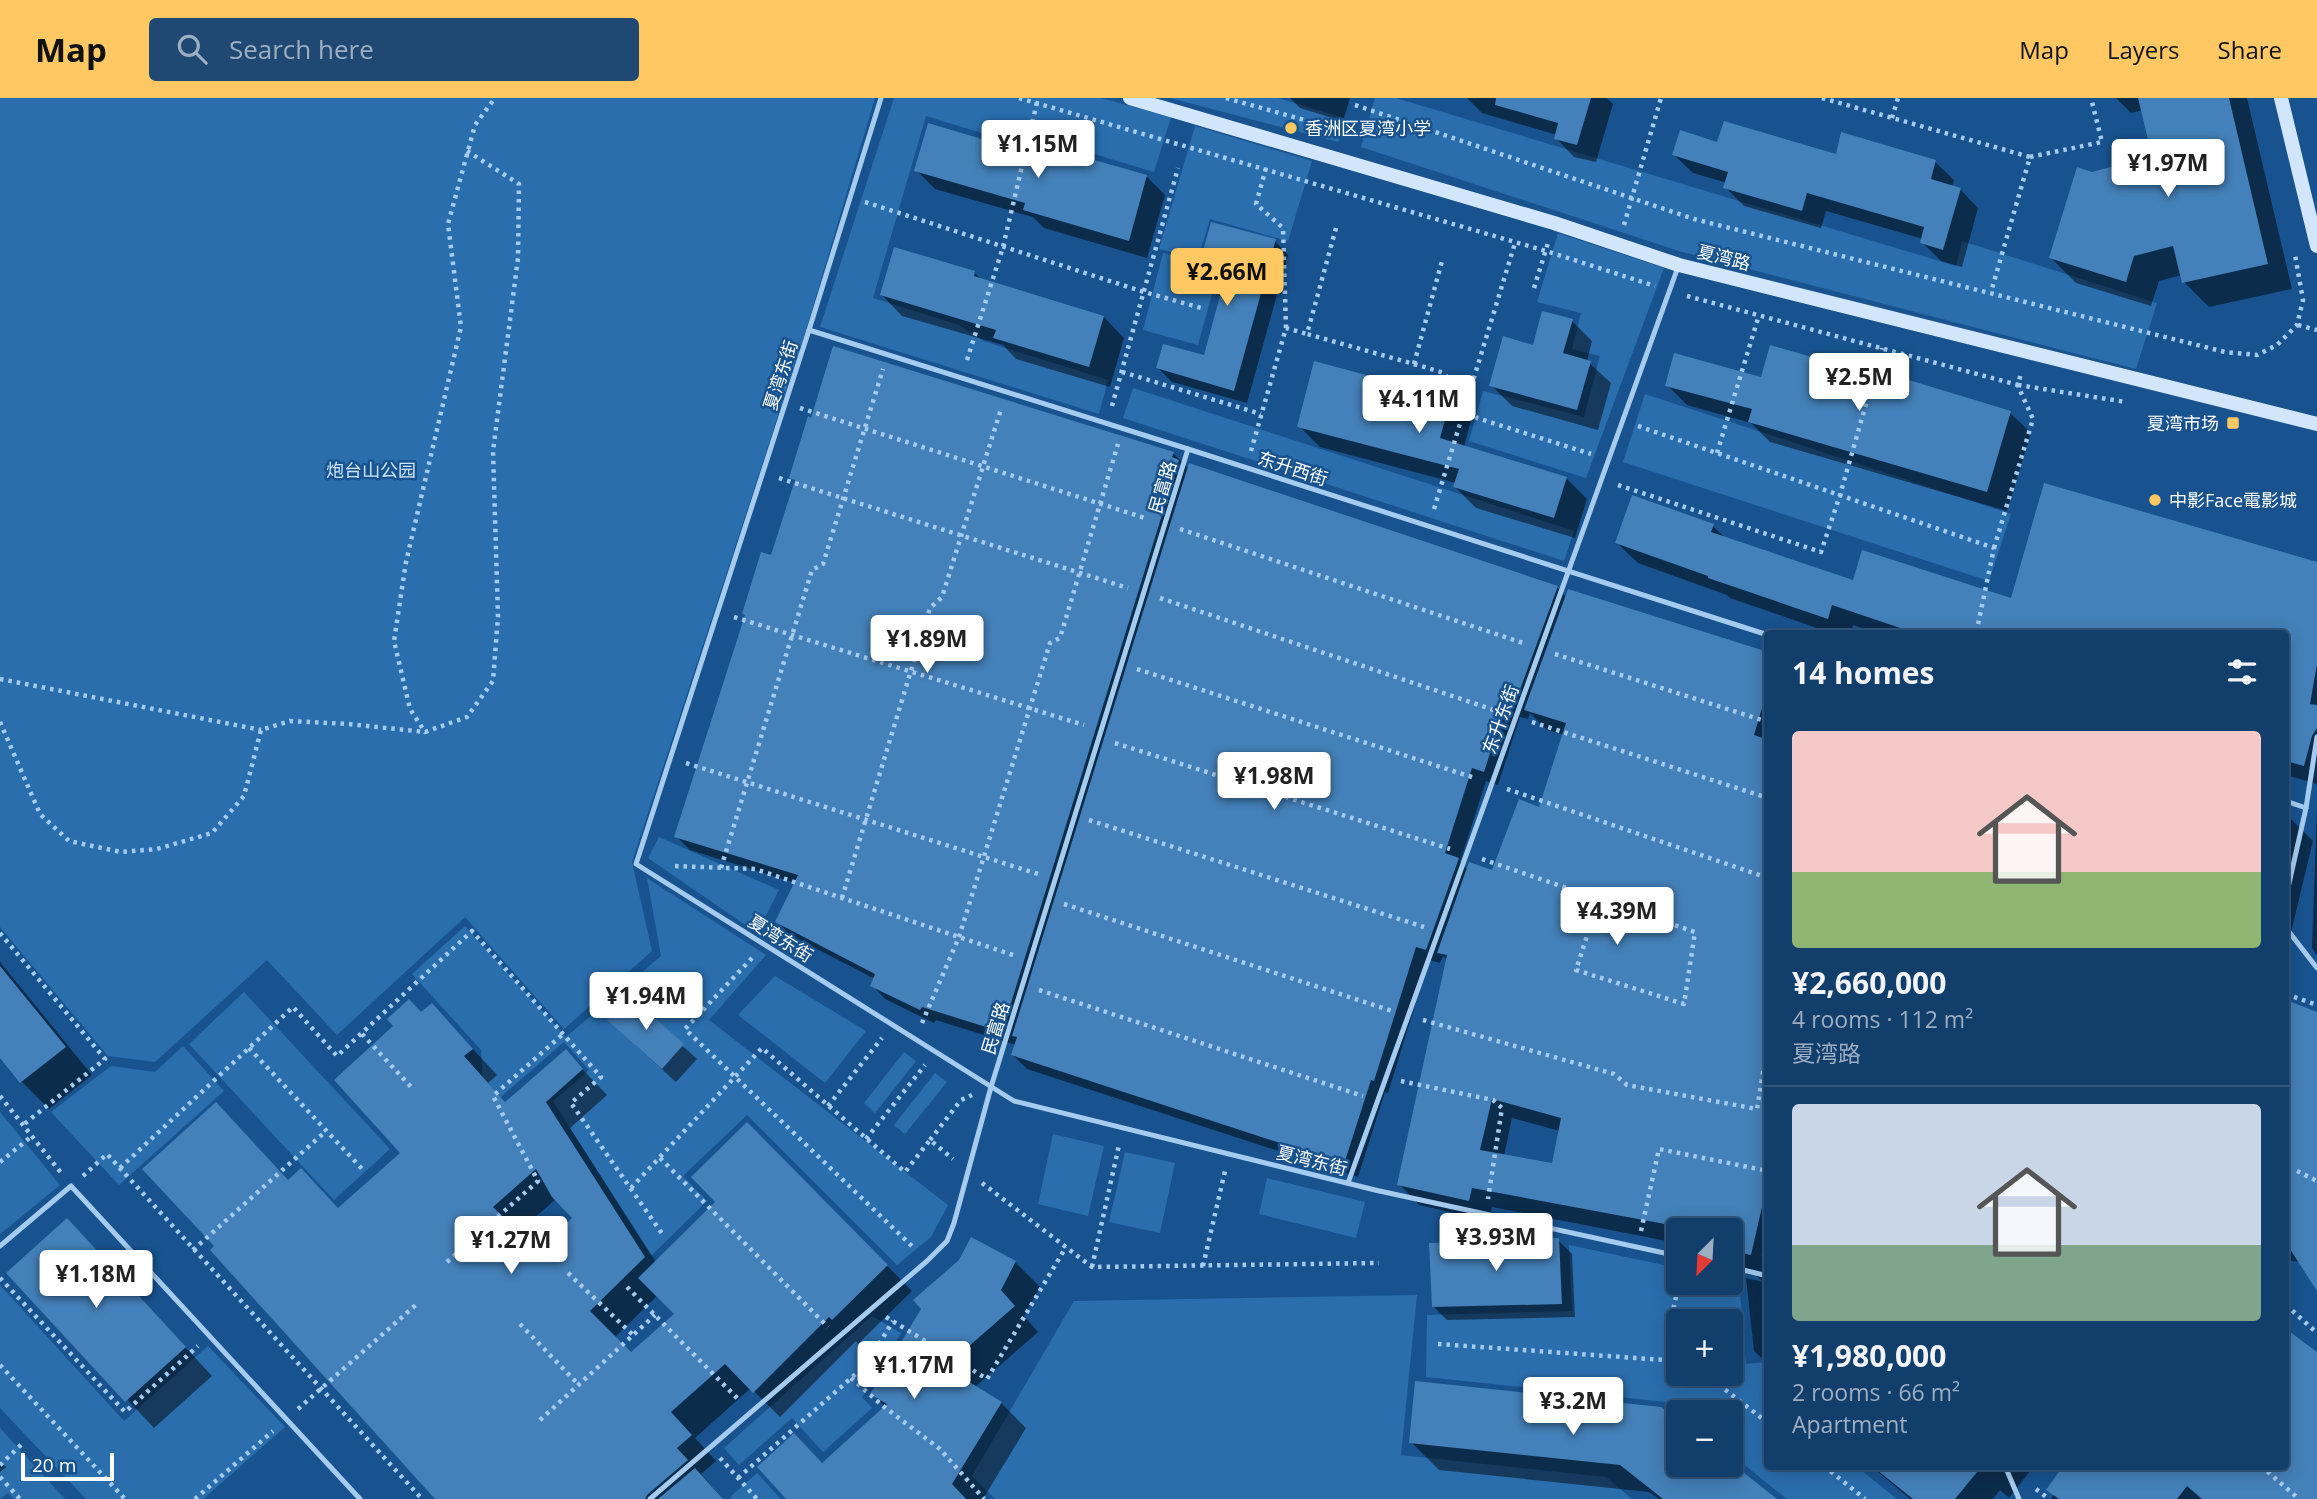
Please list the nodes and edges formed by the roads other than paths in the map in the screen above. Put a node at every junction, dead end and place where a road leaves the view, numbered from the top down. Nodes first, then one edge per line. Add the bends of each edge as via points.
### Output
1 (881, 98) edge
2 (1130, 98) edge
3 (2281, 98) edge
4 (2317, 246) edge
5 (1679, 265) junction
6 (809, 330) junction
7 (2317, 424) edge
8 (1188, 449) junction
9 (1569, 571) junction
10 (1764, 634) edge
11 (2317, 737) edge
12 (2289, 802) edge
13 (2306, 808) junction
14 (2289, 884) edge
15 (2289, 932) edge
16 (2317, 968) edge
17 (991, 1087) junction
18 (1348, 1183) junction
19 (0, 1246) edge
20 (1666, 1253) edge
21 (1743, 1271) edge
22 (1764, 1275) edge
23 (2008, 1470) edge
24 (360, 1499) edge
25 (650, 1499) edge
26 (2019, 1499) edge

1 - 6 lane, 夏湾东街
2 - 5 street, 夏湾路 via 1554,223
3 - 4 street
5 - 7 street, 夏湾路
5 - 9 lane, 东升东街
6 - 8 lane, 东升西街
6 - 17 lane, 夏湾东街 via 636,864
8 - 9 lane, 东升西街
8 - 17 lane, 民富路
9 - 10 lane, 东升西街
9 - 18 lane, 东升东街
11 - 13 lane
12 - 13 lane
13 - 14 lane
15 - 16 lane
17 - 18 lane, 夏湾东街 via 1014,1101
17 - 25 lane, 民富路 via 947,1241
18 - 20 lane, 夏湾东街
19 - 24 lane via 71,1186
21 - 22 lane
23 - 26 lane

